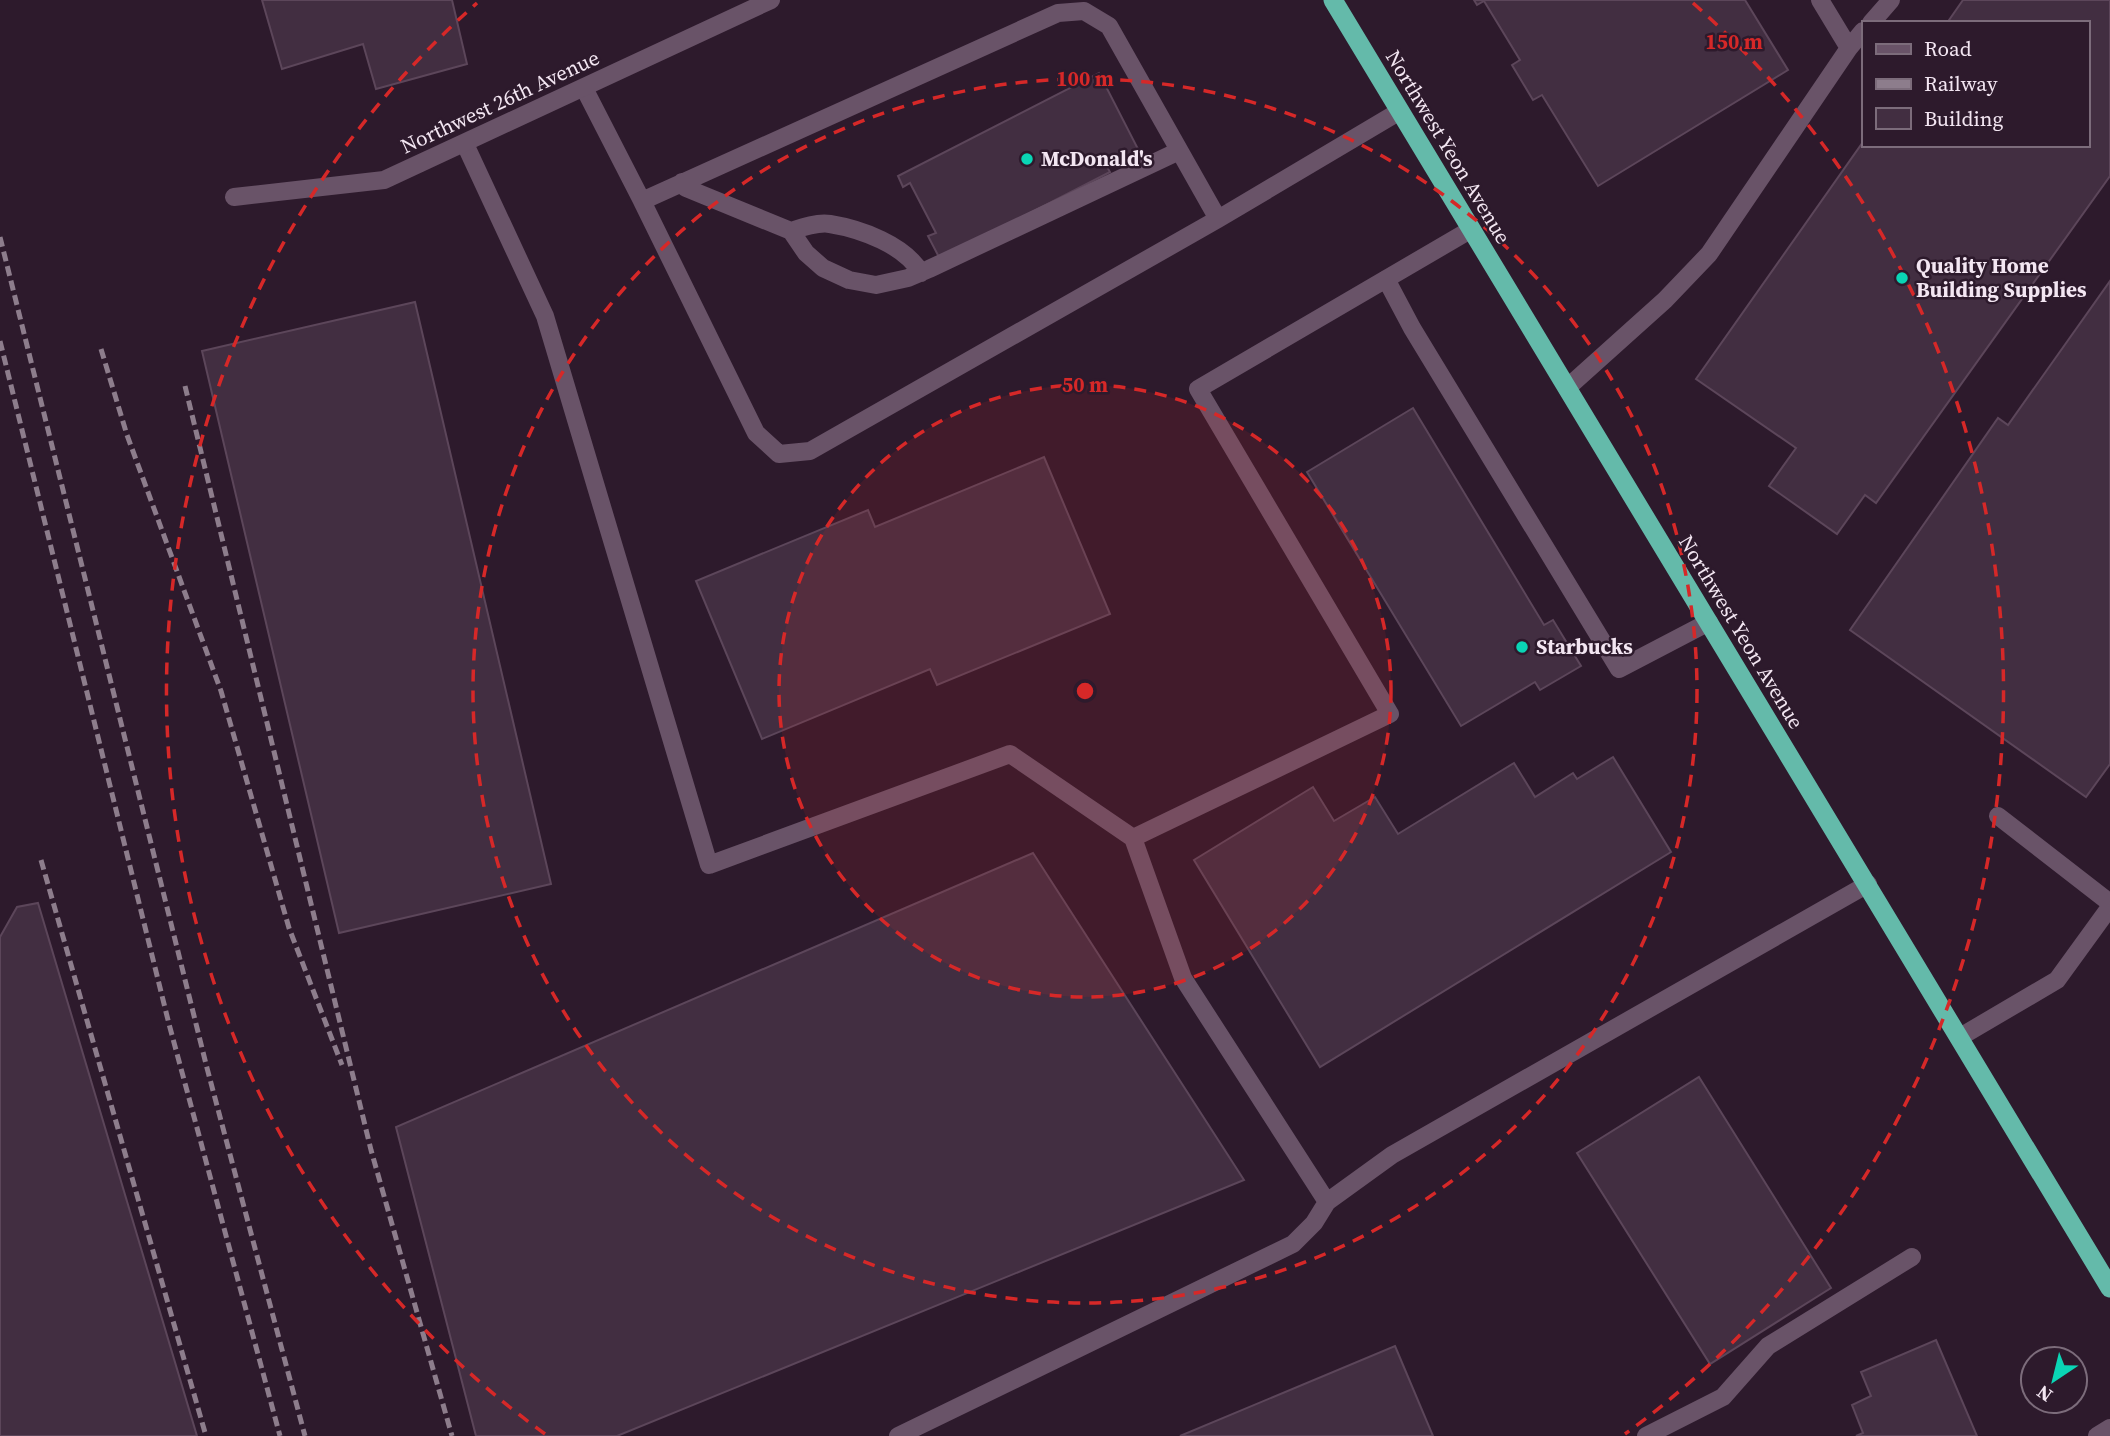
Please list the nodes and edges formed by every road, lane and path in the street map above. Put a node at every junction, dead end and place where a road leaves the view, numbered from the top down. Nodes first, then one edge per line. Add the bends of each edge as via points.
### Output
1 (1333, 0) edge
2 (1820, 0) edge
3 (1891, 0) edge
4 (766, 1) edge
5 (1873, 21) edge
6 (1862, 33) edge
7 (1849, 48) junction
8 (584, 88) junction
9 (1400, 111) junction
10 (465, 144) junction
11 (1179, 151) junction
12 (682, 182) junction
13 (234, 197) dead end
14 (642, 201) junction
15 (1218, 219) junction
16 (1471, 230) junction
17 (791, 231) junction
18 (921, 273) junction
19 (1386, 279) junction
20 (1567, 388) junction
21 (1709, 622) junction
22 (1998, 816) dead end
23 (1133, 838) junction
24 (1868, 884) junction
25 (2110, 905) edge
26 (1960, 1037) junction
27 (1327, 1202) junction
28 (1912, 1257) dead end
29 (2110, 1288) edge
30 (2110, 1429) edge
31 (898, 1436) edge
32 (1646, 1436) edge
33 (2097, 1436) edge

1 - 9 highway, Northwest Yeon Avenue
2 - 7 street
3 - 5 street
4 - 8 street, Northwest 26th Avenue
6 - 7 street
7 - 20 street via 1709,254
8 - 10 street, Northwest 26th Avenue
8 - 14 street
9 - 15 street
9 - 16 highway, Northwest Yeon Avenue
10 - 13 street, Northwest 26th Avenue via 384,180
10 - 23 street via 545,316 709,865 1010,754
11 - 12 street via 1109,26 1084,11 1058,13
11 - 15 street
11 - 18 street
12 - 14 street
12 - 17 street via 686,188
14 - 15 street via 756,433 779,454 810,451
16 - 19 street
16 - 20 highway, Northwest Yeon Avenue
17 - 18 street via 827,223 863,233 904,252
17 - 18 street via 823,268 849,280 876,285
19 - 21 street via 1619,669
19 - 23 street via 1198,389 1390,714
20 - 21 highway, Northwest Yeon Avenue
21 - 24 highway, Northwest Yeon Avenue
22 - 25 street
23 - 27 street via 1183,978
24 - 26 highway, Northwest Yeon Avenue
24 - 27 street via 1392,1155
25 - 26 street via 2057,980
26 - 29 highway, Northwest Yeon Avenue
27 - 31 street via 1293,1244
28 - 32 street via 1768,1346 1723,1397
30 - 33 street

